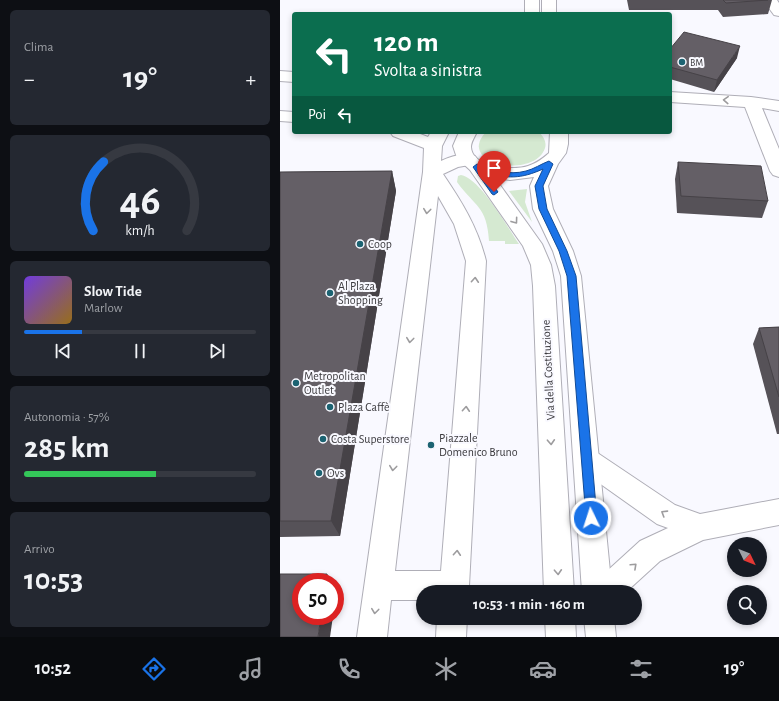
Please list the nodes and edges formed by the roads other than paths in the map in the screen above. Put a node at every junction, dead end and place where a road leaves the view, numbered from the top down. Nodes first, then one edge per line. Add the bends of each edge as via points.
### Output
1 (532, 0) edge
2 (549, 0) edge
3 (770, 0) edge
4 (532, 12) edge
5 (550, 12) edge
6 (779, 12) edge
7 (280, 76) edge
8 (292, 77) edge
9 (672, 97) edge
10 (751, 102) junction
11 (280, 103) edge
12 (292, 104) edge
13 (779, 106) edge
14 (280, 116) edge
15 (292, 117) edge
16 (404, 134) edge
17 (467, 134) edge
18 (558, 135) edge
19 (434, 150) edge
20 (467, 163) junction
21 (549, 164) junction
22 (779, 171) edge
23 (587, 460) junction
24 (779, 512) edge
25 (700, 527) junction
26 (378, 585) junction
27 (454, 585) edge
28 (559, 585) edge
29 (596, 585) edge
30 (614, 585) edge
31 (416, 587) edge
32 (452, 625) edge
33 (560, 625) edge
34 (600, 625) edge
35 (372, 637) edge
36 (451, 637) edge
37 (561, 637) edge
38 (601, 637) edge

1 - 4 street
2 - 5 street
3 - 6 street
7 - 8 street
10 -> 9 street
10 - 13 street
10 - 22 street
11 - 12 street
14 - 15 street
16 - 19 street
17 - 20 street via 462,144
18 - 21 street via 559,148
19 - 20 street
19 -> 26 street
27 -> 19 street via 476,260 472,241
20 - 21 street via 500,174 513,175 527,173
20 -> 28 street, Via della Costituzione via 532,244 540,265 544,286
21 - 23 street via 539,186 543,209 572,276
25 -> 23 street via 667,515
23 - 29 street
24 - 25 street
30 -> 25 street via 650,551
26 - 31 street
26 -> 35 street
32 - 36 street
33 - 37 street
34 - 38 street

